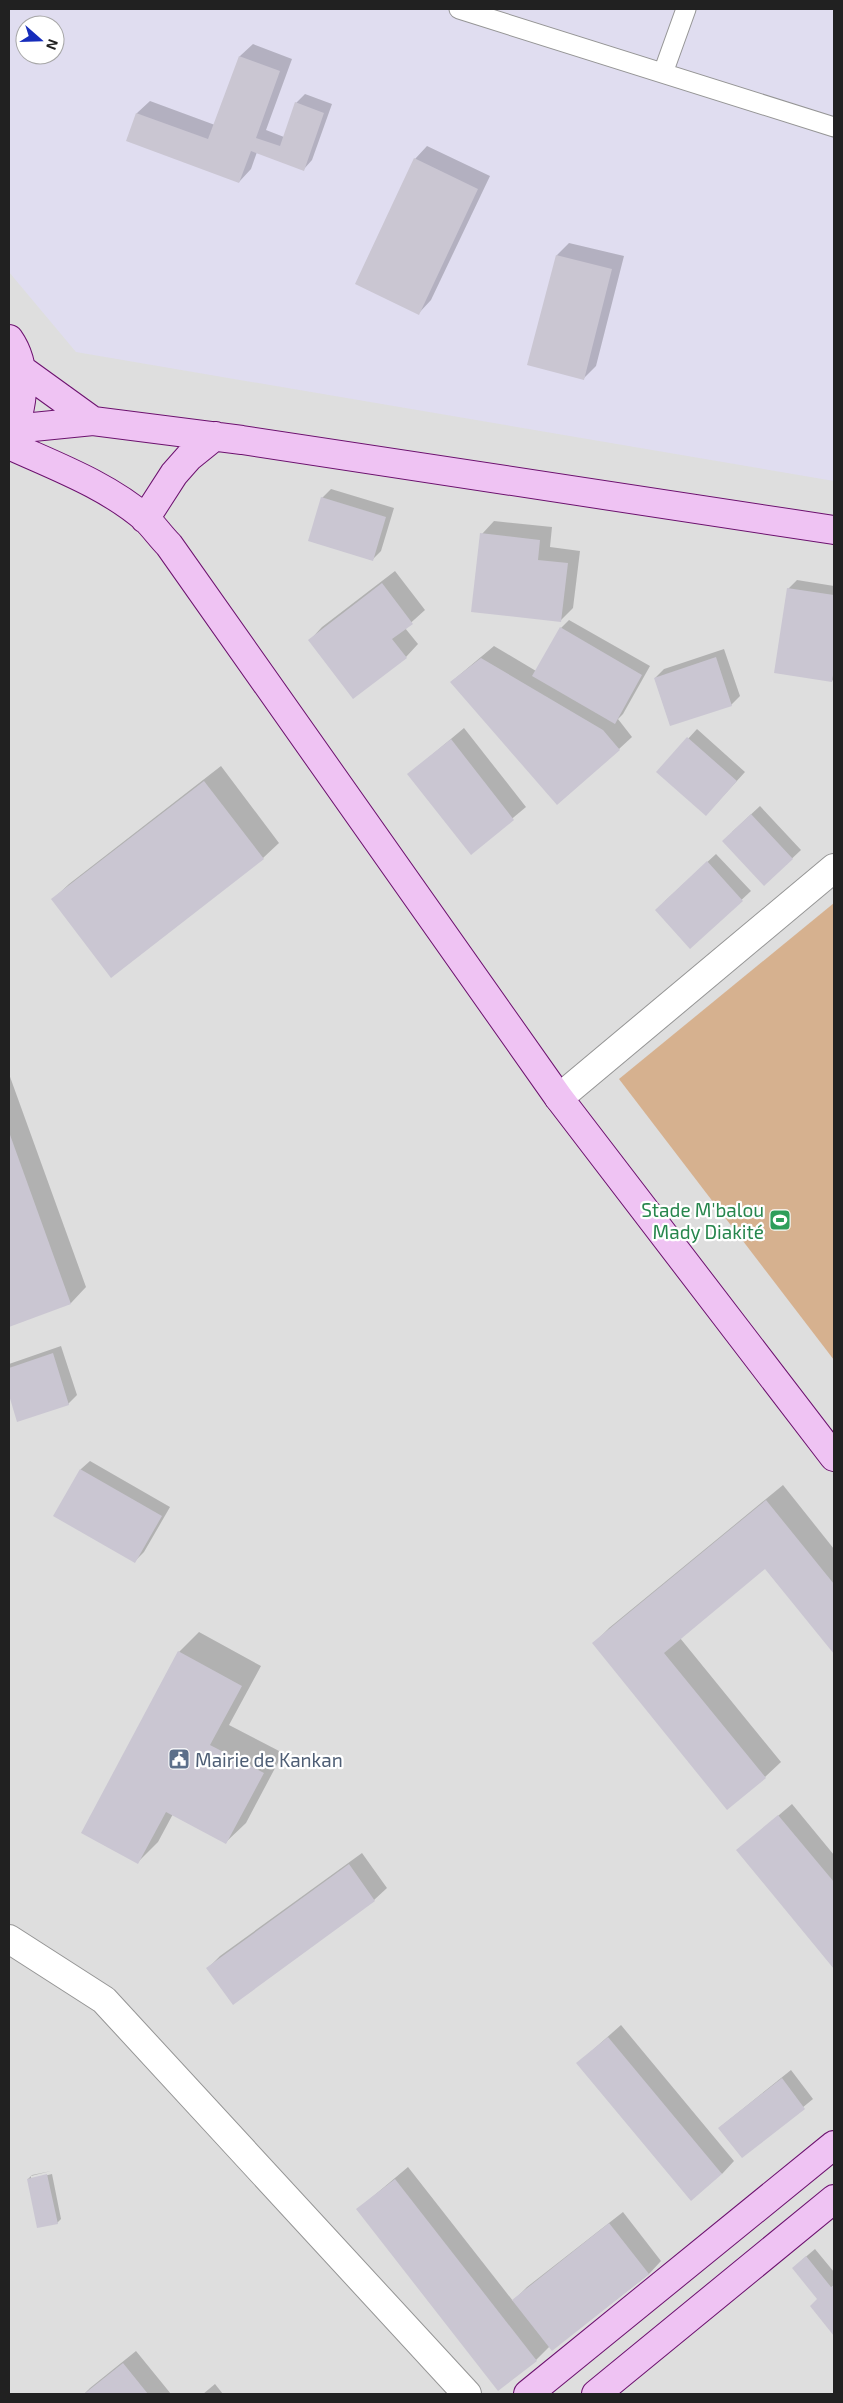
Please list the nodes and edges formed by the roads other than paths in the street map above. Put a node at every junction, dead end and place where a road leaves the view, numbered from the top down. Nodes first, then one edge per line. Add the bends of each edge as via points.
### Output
1 (459, 9) edge
2 (686, 9) edge
3 (663, 73) junction
4 (834, 127) edge
5 (9, 339) edge
6 (21, 369) junction
7 (93, 422) junction
8 (215, 436) junction
9 (10, 437) edge
10 (145, 519) junction
11 (834, 530) edge
12 (834, 868) edge
13 (559, 1098) junction
14 (834, 1458) edge
15 (9, 1939) edge
16 (834, 2145) edge
17 (834, 2199) edge
18 (466, 2394) edge
19 (528, 2394) edge
20 (596, 2394) edge

1 - 3 lane
2 - 3 lane
3 - 4 lane
5 - 6 street
6 - 7 street
6 - 9 street via 22,400
7 - 8 street
7 - 9 street
8 - 10 street via 174,474
8 - 11 street
9 - 10 street via 110,494
10 - 13 street via 169,545
12 - 13 street
13 - 14 street
15 - 18 street via 104,2000
16 - 19 street
17 - 20 street

